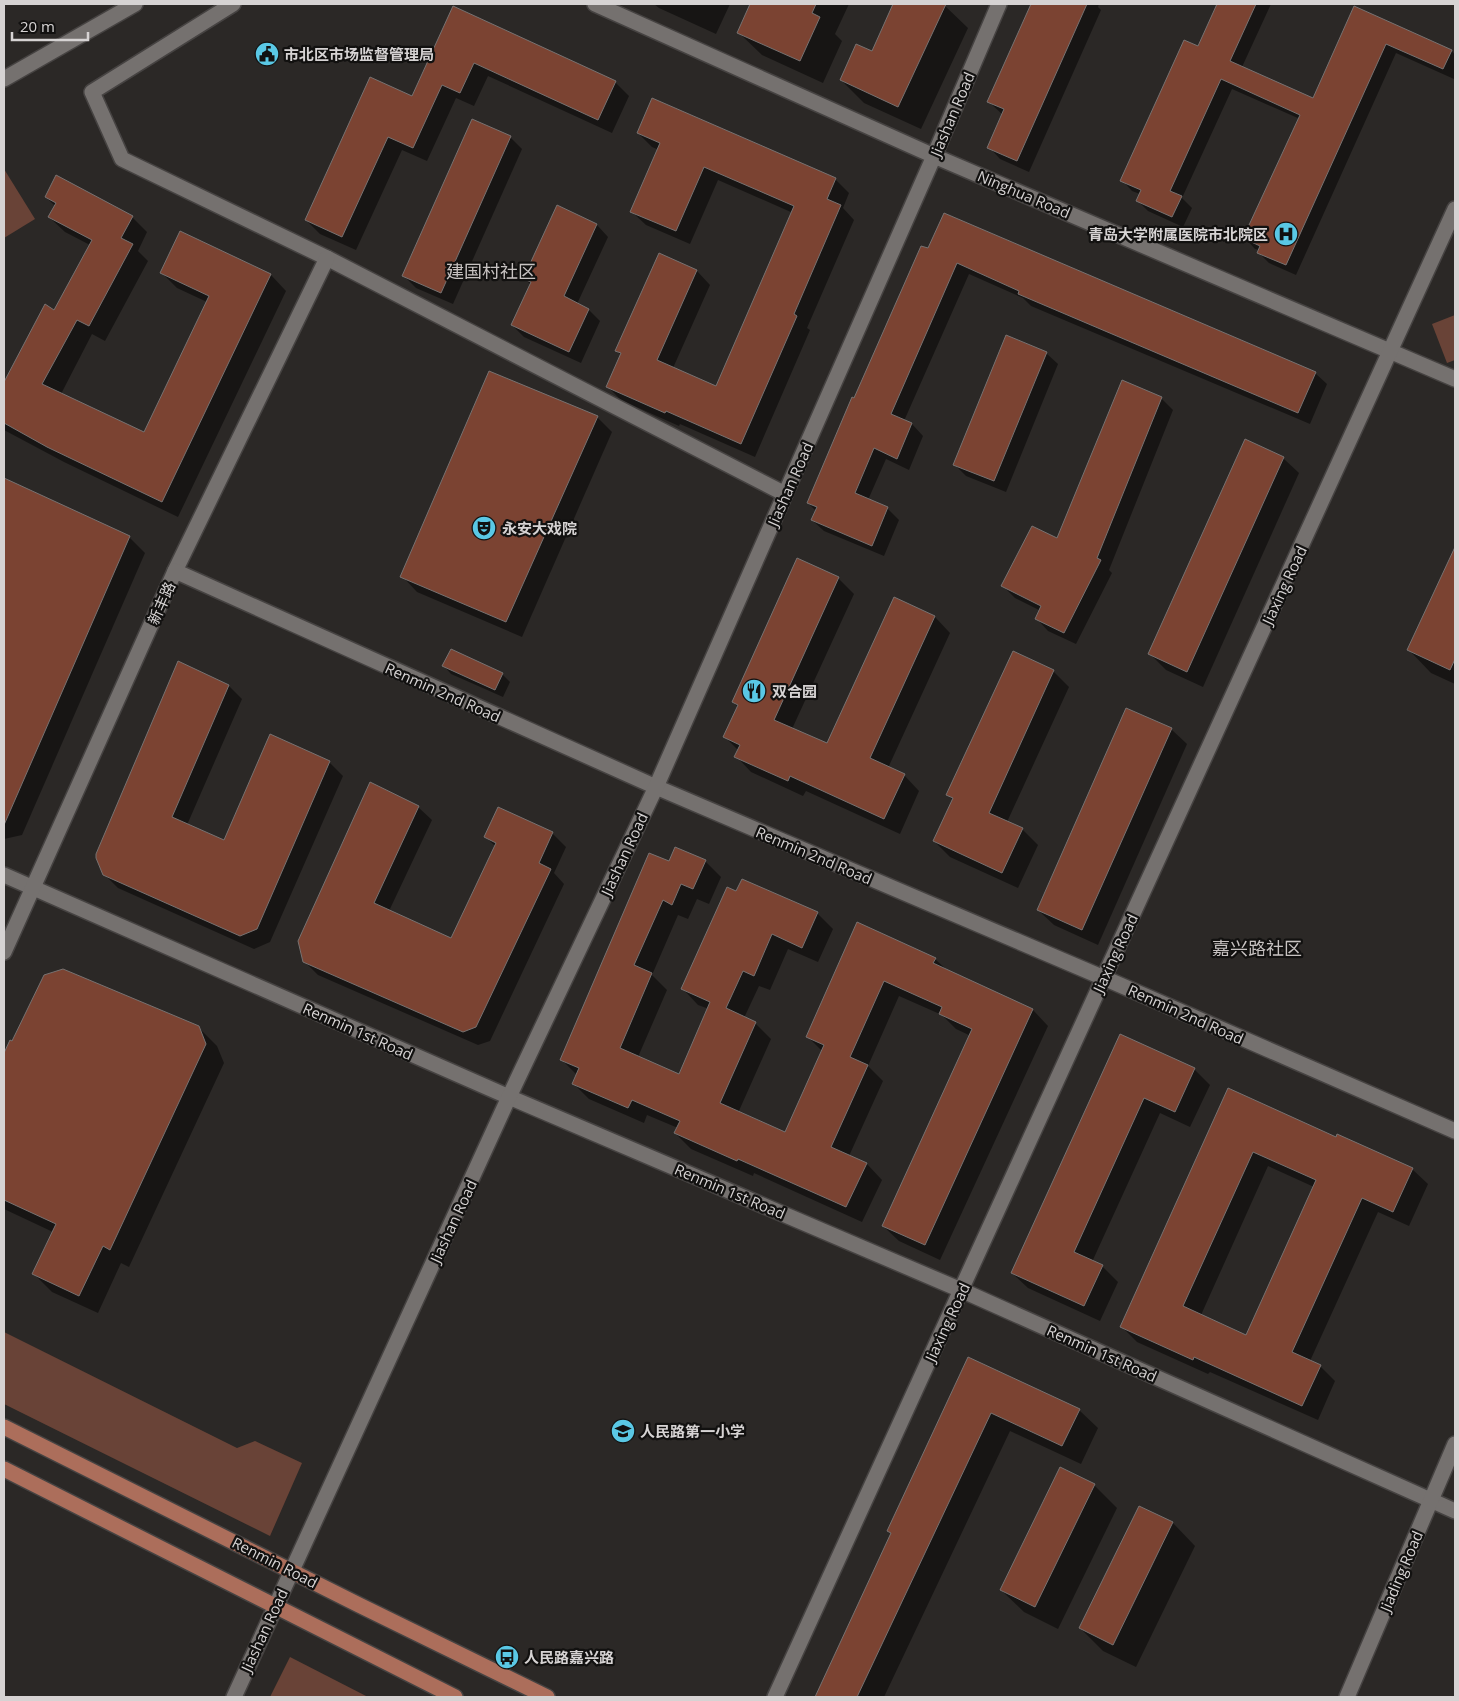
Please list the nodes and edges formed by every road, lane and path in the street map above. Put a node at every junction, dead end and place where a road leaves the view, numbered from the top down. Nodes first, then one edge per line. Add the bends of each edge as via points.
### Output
1 (134, 4) edge
2 (234, 4) edge
3 (595, 4) edge
4 (999, 4) edge
5 (4, 80) edge
6 (934, 156) junction
7 (1455, 209) edge
8 (327, 258) junction
9 (1391, 350) junction
10 (1455, 379) edge
11 (785, 494) junction
12 (175, 572) junction
13 (656, 787) junction
14 (4, 875) edge
15 (33, 888) junction
16 (4, 952) edge
17 (1104, 978) junction
18 (510, 1097) junction
19 (1455, 1131) edge
20 (961, 1290) junction
21 (4, 1427) edge
22 (1455, 1444) edge
23 (4, 1469) edge
24 (1431, 1500) junction
25 (1455, 1511) edge
26 (291, 1571) junction
27 (274, 1606) junction
28 (234, 1697) edge
29 (456, 1697) edge
30 (546, 1697) edge
31 (775, 1697) edge
32 (1347, 1697) edge

1 - 5 street
2 - 8 street via 92,92 122,159
3 - 6 street, Ninghua Road
4 - 6 street, Jiashan Road
6 - 9 street, Ninghua Road
6 - 11 street, Jiashan Road
7 - 9 street, Jiaxing Road
8 - 11 street
8 - 12 street, 新丰路
9 - 10 street, Ninghua Road
9 - 17 street, Jiaxing Road
11 - 13 street, Jiashan Road
12 - 13 street, Renmin 2nd Road
12 - 15 street, 新丰路
13 - 17 street, Renmin 2nd Road
13 - 18 street, Jiashan Road
14 - 15 street, Renmin 1st Road
15 - 16 street, 新丰路
15 - 18 street, Renmin 1st Road
17 - 19 street, Renmin 2nd Road
17 - 20 street, Jiaxing Road
18 - 20 street, Renmin 1st Road
18 - 26 street, Jiashan Road
20 - 24 street, Renmin 1st Road
20 - 31 street, Jiaxing Road
21 - 26 main road, Renmin Road
22 - 24 street, Jiading Road
23 - 27 main road
24 - 25 street, Renmin 1st Road
24 - 32 street, Jiading Road
26 - 27 street, Jiashan Road
26 - 30 main road, Renmin Road
27 - 28 street, Jiashan Road
27 - 29 main road

